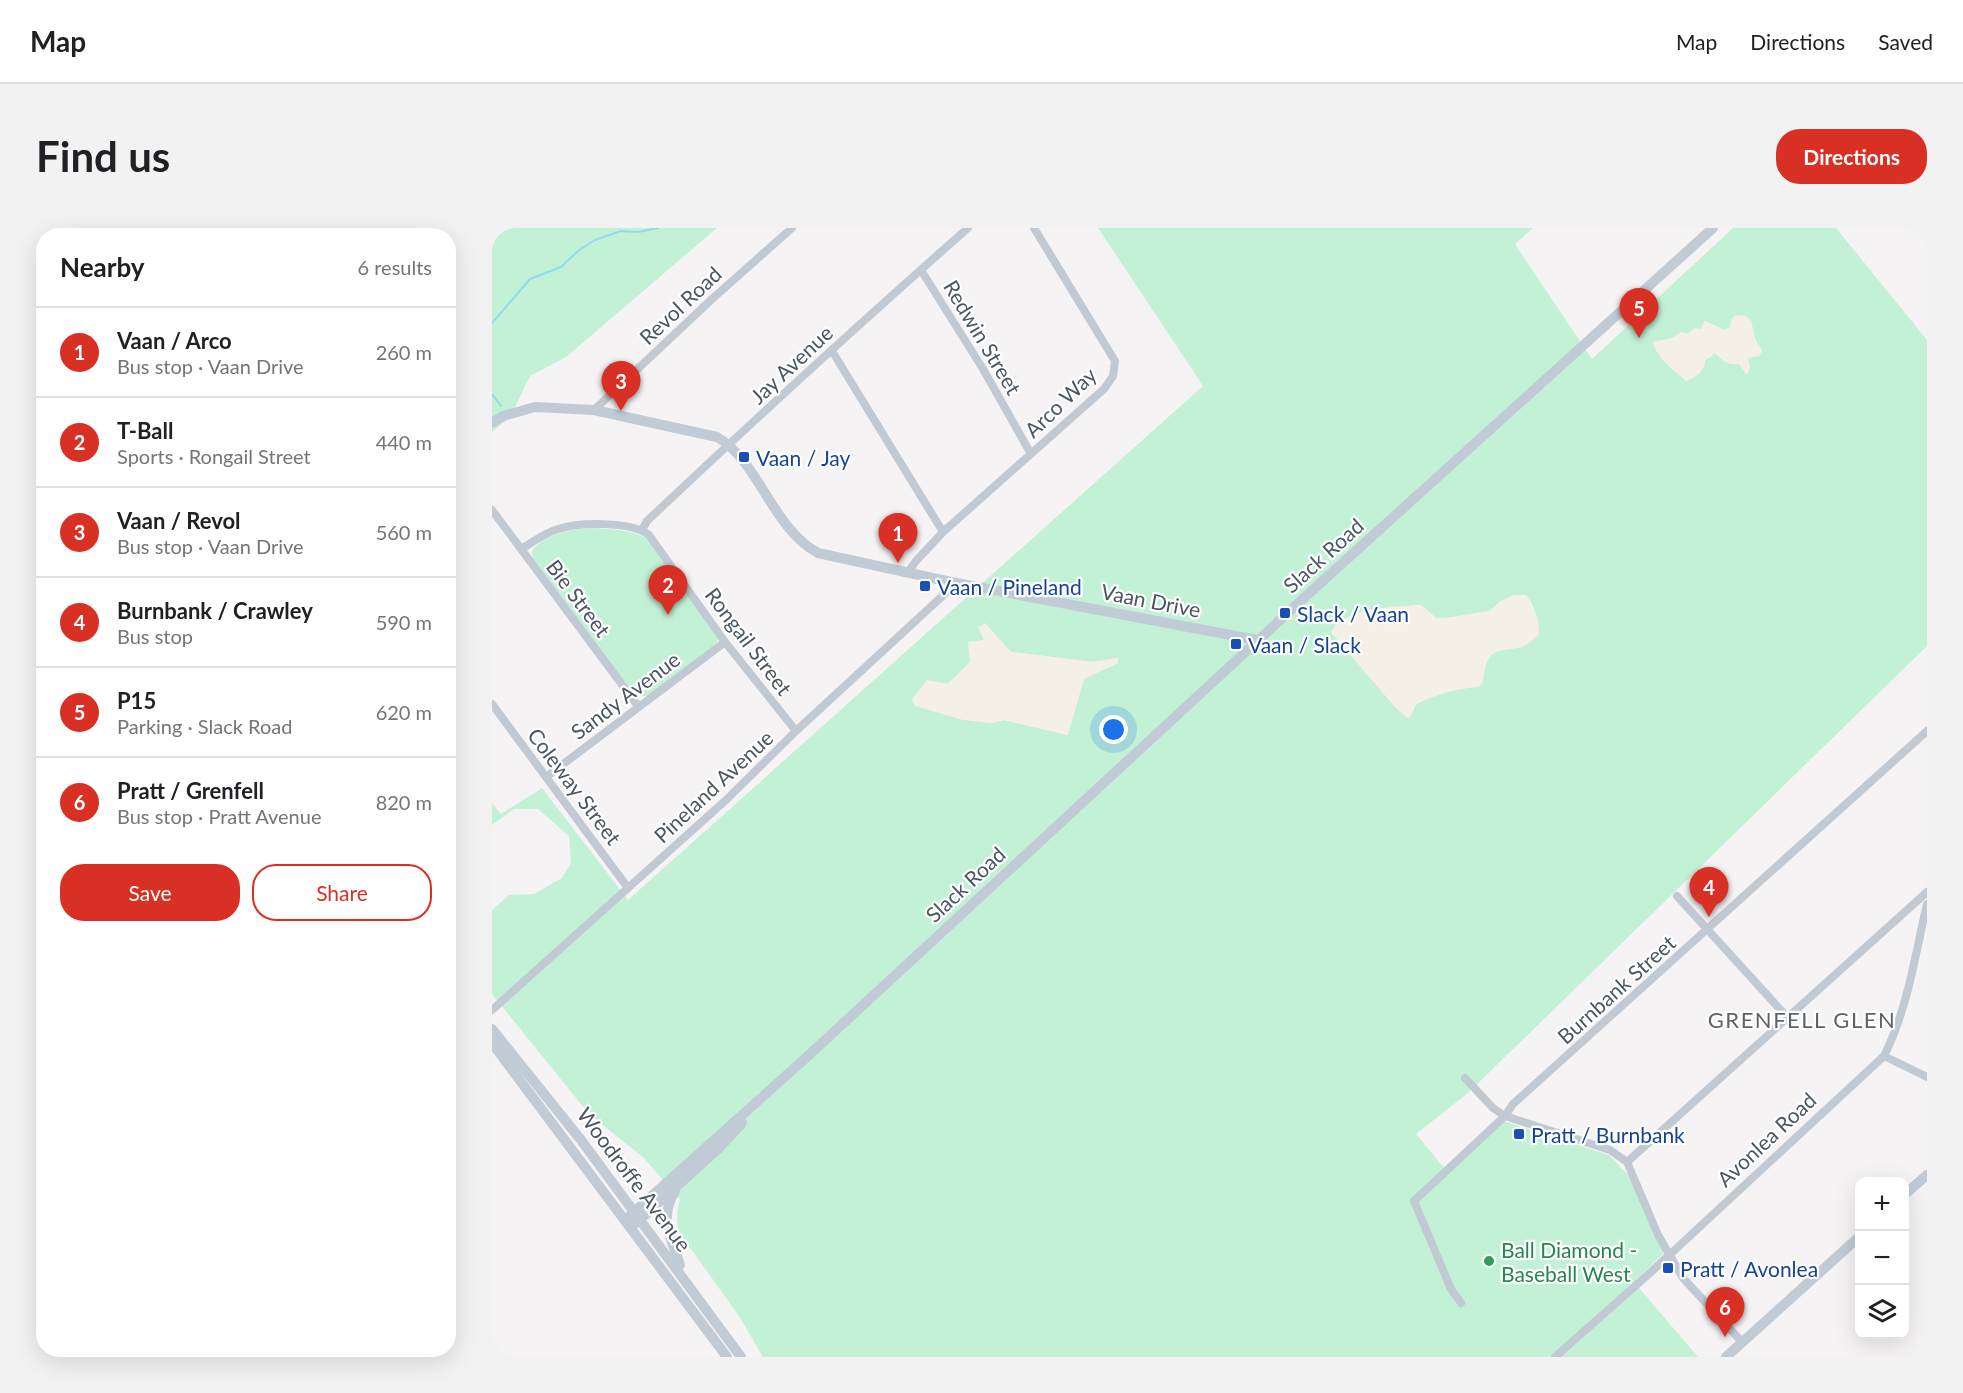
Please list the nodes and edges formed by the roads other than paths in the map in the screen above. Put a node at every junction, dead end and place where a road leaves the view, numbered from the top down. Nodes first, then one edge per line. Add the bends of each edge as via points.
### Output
1 (792, 228) edge
2 (968, 228) edge
3 (1034, 228) edge
4 (1713, 228) edge
5 (921, 270) junction
6 (832, 351) junction
7 (594, 410) junction
8 (492, 423) edge
9 (729, 444) junction
10 (1031, 454) junction
11 (492, 510) edge
12 (642, 530) junction
13 (943, 532) junction
14 (521, 549) junction
15 (908, 572) junction
16 (951, 582) junction
17 (1257, 640) junction
18 (725, 642) junction
19 (492, 704) edge
20 (638, 706) junction
21 (796, 731) junction
22 (1927, 731) edge
23 (546, 777) junction
24 (628, 888) junction
25 (1927, 892) edge
26 (1677, 896) dead end
27 (1927, 904) edge
28 (1707, 931) junction
29 (492, 1010) edge
30 (1787, 1017) junction
31 (492, 1029) edge
32 (492, 1043) edge
33 (1884, 1056) junction
34 (1927, 1077) edge
35 (1465, 1078) dead end
36 (776, 1084) junction
37 (1505, 1116) junction
38 (1627, 1162) junction
39 (1927, 1175) edge
40 (680, 1184) junction
41 (1909, 1191) edge
42 (638, 1215) junction
43 (628, 1224) junction
44 (1855, 1240) edge
45 (1668, 1254) junction
46 (681, 1274) junction
47 (1461, 1303) dead end
48 (1742, 1342) junction
49 (727, 1357) edge
50 (741, 1357) edge
51 (1555, 1357) edge
52 (1726, 1357) edge

1 - 7 street, Revol Road
2 - 5 street, Jay Avenue
3 - 10 street, Arco Way via 1115,361 1113,376 1104,389
4 - 17 street, Slack Road
5 - 6 street, Jay Avenue
5 - 10 street, Redwin Street
6 - 9 street, Jay Avenue
6 - 13 street
7 - 8 street via 535,407
7 - 9 street via 717,437
9 - 12 street, Jay Avenue
9 - 15 street, Vaan Drive via 804,545 818,553
10 - 13 street, Arco Way
11 - 14 street, Bie Street
12 - 14 street via 569,526 539,537
12 - 18 street, Rongail Street
13 - 15 street, Arco Way
14 - 20 street, Bie Street
15 - 16 street, Vaan Drive
16 - 17 street, Vaan Drive
16 - 21 street, Pineland Avenue via 949,590
17 - 36 street, Slack Road
18 - 20 street, Sandy Avenue
18 - 21 street, Rongail Street
19 - 23 street, Coleway Street
20 - 23 street, Sandy Avenue
21 - 24 street, Pineland Avenue
22 - 28 street, Burnbank Street
23 - 24 street, Coleway Street
24 - 29 street, Pineland Avenue
25 - 30 street
26 - 28 street
27 - 33 street, Avonlea Road via 1911,980
28 - 30 street
28 - 37 street, Burnbank Street
30 - 38 street
31 - 42 street, Woodroffe Avenue
32 - 43 street, Woodroffe Avenue
33 - 34 street
33 - 45 street, Avonlea Road
35 - 37 street
36 - 40 street, Slack Road via 719,1148
36 - 42 street, Slack Road
37 - 38 street via 1610,1150
37 - 47 street, Burnbank Street via 1414,1201
38 - 45 street
39 - 41 street
40 - 42 street, Slack Road
40 - 46 street via 668,1208 666,1224
42 - 43 street, Slack Road
42 - 46 street, Woodroffe Avenue
43 - 49 street, Woodroffe Avenue
44 - 48 street
45 - 48 street via 1683,1278
45 - 51 street, Avonlea Road
46 - 50 street, Woodroffe Avenue
48 - 52 street

